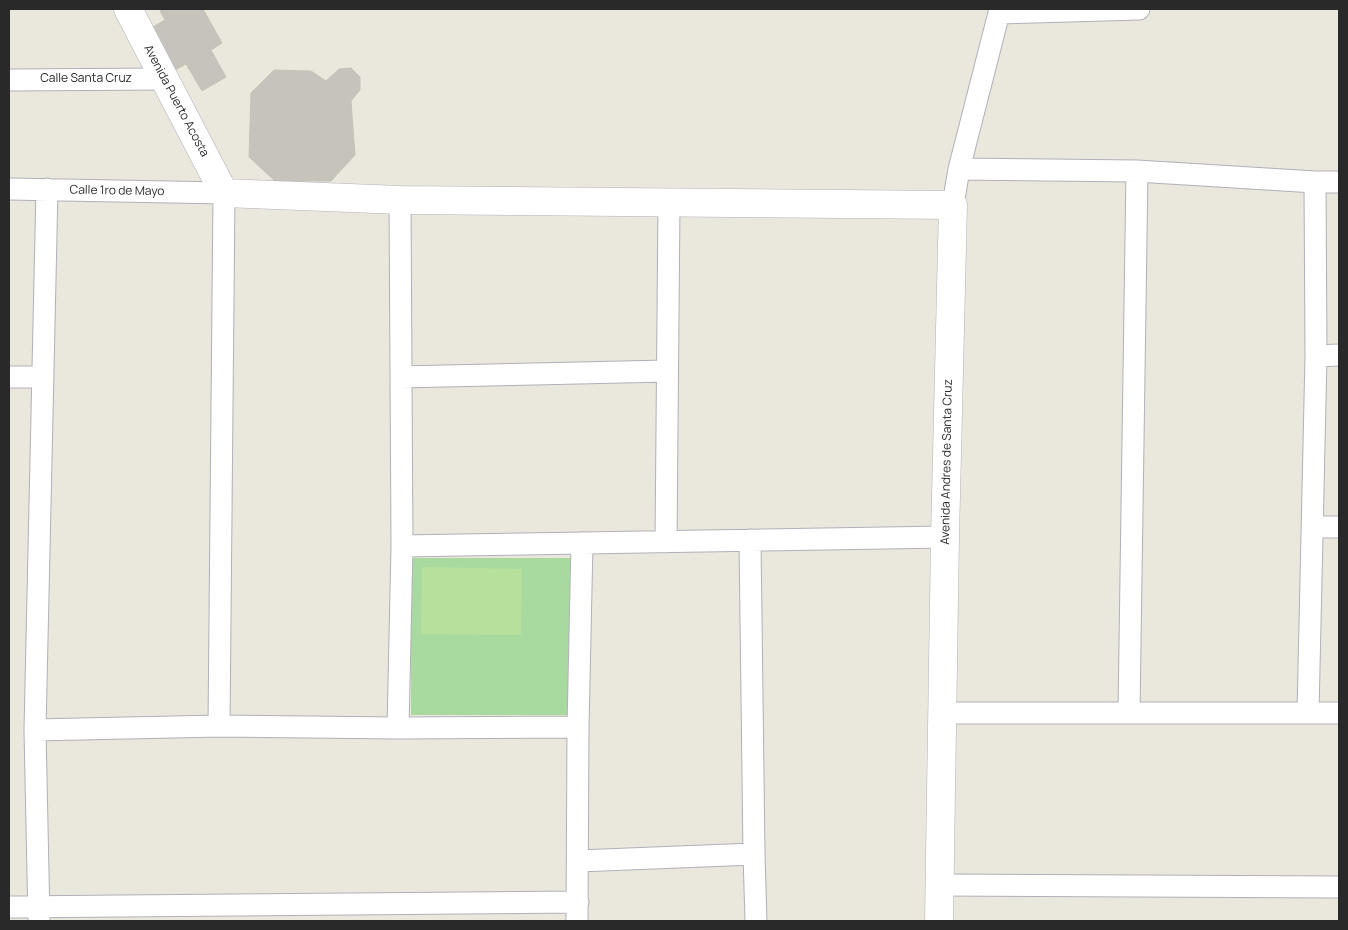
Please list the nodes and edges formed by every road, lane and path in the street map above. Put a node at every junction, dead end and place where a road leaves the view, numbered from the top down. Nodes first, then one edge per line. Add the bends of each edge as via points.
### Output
1 (128, 9) edge
2 (1139, 9) edge
3 (999, 11) edge
4 (164, 79) junction
5 (9, 80) edge
6 (959, 168) junction
7 (1137, 171) junction
8 (1315, 182) junction
9 (1339, 182) edge
10 (9, 189) edge
11 (47, 189) junction
12 (224, 193) junction
13 (400, 200) junction
14 (669, 203) junction
15 (953, 205) junction
16 (1339, 355) edge
17 (1316, 356) junction
18 (667, 371) junction
19 (9, 377) edge
20 (44, 377) junction
21 (401, 377) junction
22 (1314, 526) junction
23 (1339, 527) edge
24 (945, 537) junction
25 (750, 540) junction
26 (666, 542) junction
27 (582, 543) junction
28 (402, 546) junction
29 (1129, 712) junction
30 (943, 713) junction
31 (1308, 713) junction
32 (1339, 713) edge
33 (220, 726) junction
34 (578, 727) junction
35 (398, 728) junction
36 (35, 730) junction
37 (754, 854) junction
38 (578, 861) junction
39 (940, 885) junction
40 (1339, 887) edge
41 (9, 907) edge
42 (578, 912) edge
43 (39, 914) edge
44 (756, 921) edge
45 (939, 921) edge

1 - 4 street, Avenida Puerto Acosta
2 - 3 street
3 - 6 street, Avenida Andres de Santa Cruz
4 - 5 street, Calle Santa Cruz
4 - 12 street, Avenida Puerto Acosta
6 - 7 street
6 - 15 street, Avenida Andres de Santa Cruz
7 - 8 street
7 - 29 street
8 - 9 street
8 - 17 street
10 - 11 street, Calle 1ro de Mayo
11 - 12 street, Calle 1ro de Mayo
11 - 20 street
12 - 13 street
12 - 33 street
13 - 14 street
13 - 21 street
14 - 15 street
14 - 18 street
15 - 24 street, Avenida Andres de Santa Cruz
16 - 17 street
17 - 22 street
18 - 21 street
18 - 26 street
19 - 20 street
20 - 36 street
21 - 28 street
22 - 23 street
22 - 31 street
24 - 25 street
24 - 30 street, Avenida Andres de Santa Cruz
25 - 26 street
25 - 37 street
26 - 27 street
27 - 28 street
27 - 34 street
28 - 35 street
29 - 30 street
29 - 31 street
30 - 39 street, Avenida Andres de Santa Cruz
31 - 32 street
33 - 35 street
33 - 36 street
34 - 35 street
34 - 38 street
36 - 43 street
37 - 38 street
37 - 44 street
38 - 42 street
39 - 40 street
39 - 45 street, Avenida Andres de Santa Cruz
41 - 43 street
42 - 43 street

